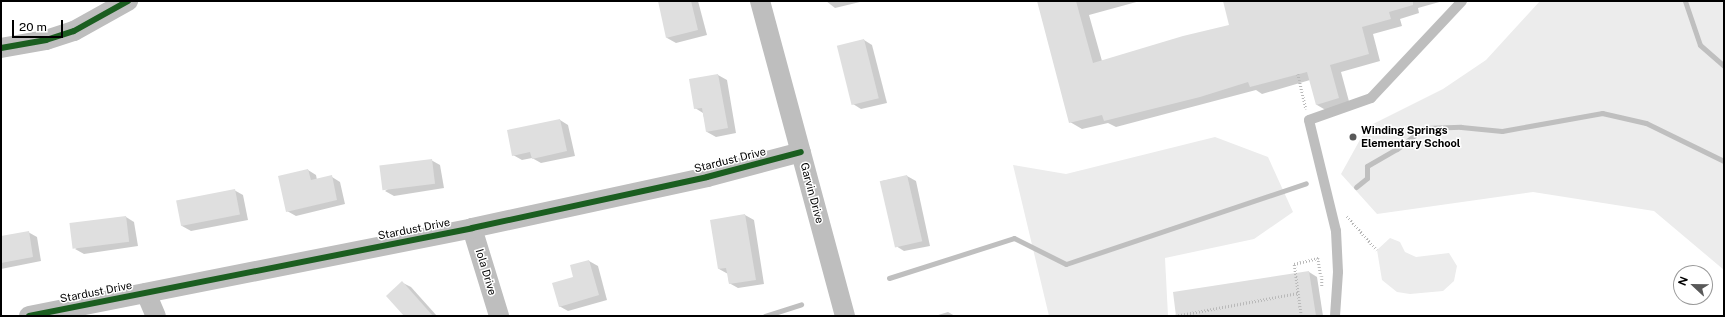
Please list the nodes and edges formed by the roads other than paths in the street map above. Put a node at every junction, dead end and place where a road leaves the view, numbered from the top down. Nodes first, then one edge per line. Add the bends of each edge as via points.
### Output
1 (760, 1) edge
2 (1462, 1) edge
3 (124, 2) edge
4 (1, 48) edge
5 (801, 152) junction
6 (472, 228) junction
7 (146, 293) junction
8 (29, 316) edge
9 (156, 316) edge
10 (499, 316) edge
11 (845, 316) edge
12 (1335, 316) edge

1 - 5 street, Garvin Drive
2 - 12 lane via 1371,98 1309,120 1336,230 1338,272
3 - 4 street via 74,31 46,40
5 - 6 street, Stardust Drive via 707,176
5 - 11 street, Garvin Drive
6 - 7 street, Stardust Drive
6 - 10 street, Iola Drive
7 - 8 street, Stardust Drive
7 - 9 street

